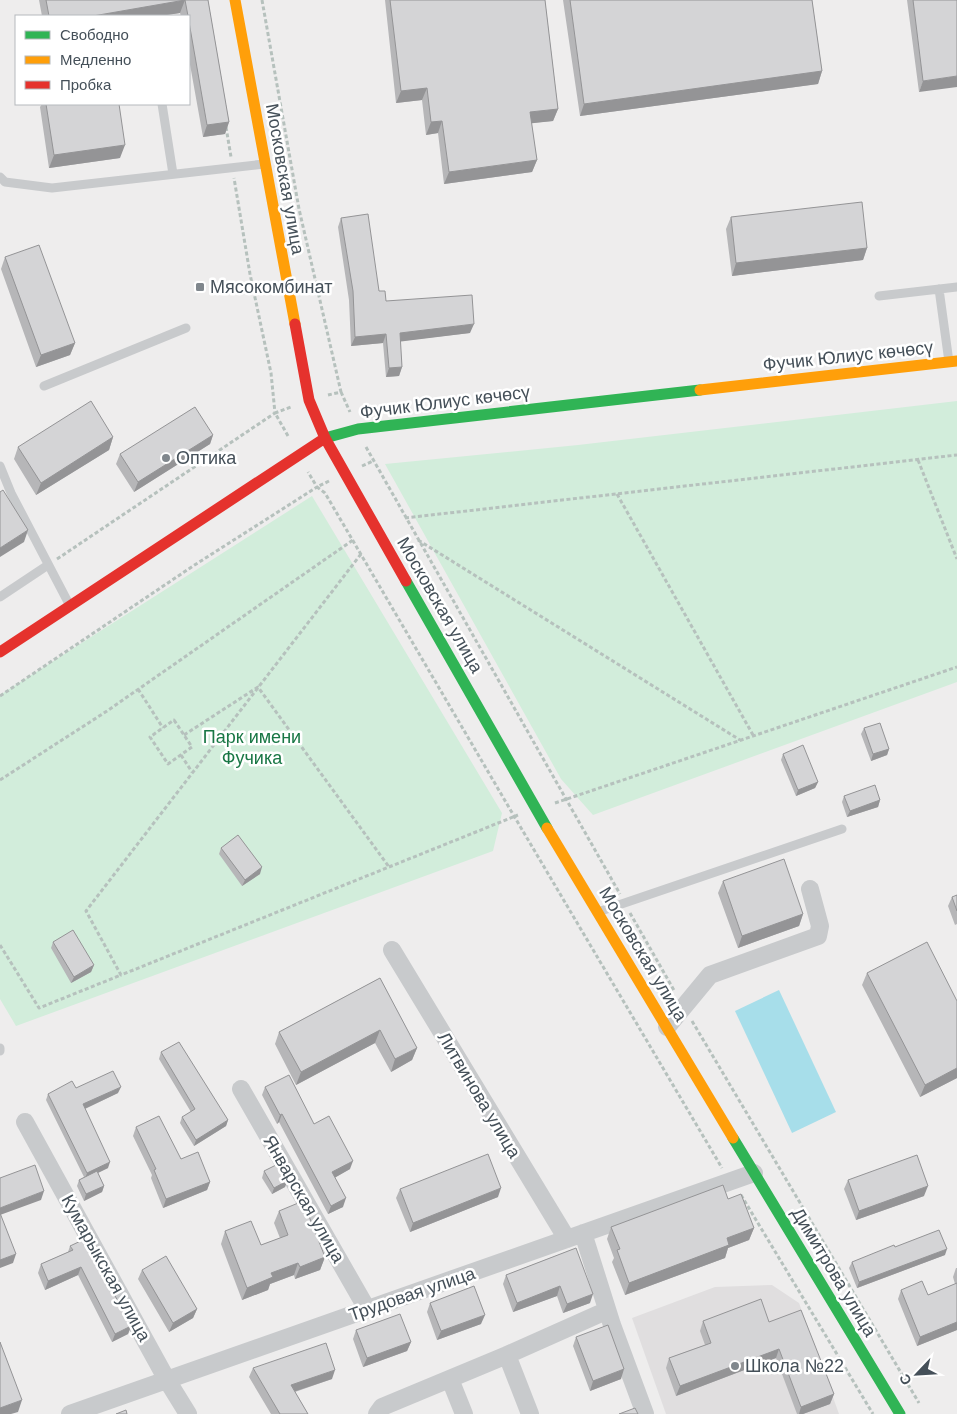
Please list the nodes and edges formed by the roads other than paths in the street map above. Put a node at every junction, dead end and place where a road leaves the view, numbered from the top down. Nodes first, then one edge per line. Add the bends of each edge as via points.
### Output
1 (235, 0) edge
2 (162, 105) edge
3 (265, 164) junction
4 (173, 174) junction
5 (0, 177) edge
6 (957, 287) edge
7 (939, 289) junction
8 (879, 296) dead end
9 (186, 328) dead end
10 (953, 362) edge
11 (44, 386) dead end
12 (324, 438) junction
13 (0, 466) edge
14 (48, 565) junction
15 (0, 598) edge
16 (71, 606) junction
17 (0, 652) edge
18 (842, 829) dead end
19 (810, 889) dead end
20 (598, 912) junction
21 (392, 950) dead end
22 (667, 1027) junction
23 (241, 1089) dead end
24 (25, 1122) dead end
25 (754, 1173) junction
26 (575, 1236) junction
27 (367, 1310) junction
28 (599, 1314) dead end
29 (507, 1355) junction
30 (450, 1379) junction
31 (167, 1380) junction
32 (70, 1414) edge
33 (188, 1414) edge
34 (377, 1414) edge
35 (464, 1414) edge
36 (530, 1414) edge
37 (645, 1414) edge
38 (900, 1414) edge

1 - 3 main road, Московская улица
2 - 4 lane
3 - 4 lane
3 - 12 main road, Московская улица via 309,400
4 - 5 lane via 52,188 5,182
6 - 7 lane
7 - 8 lane
7 - 10 lane
9 - 11 lane
10 - 12 main road, Фучик Юлиус көчөсү via 358,429
12 - 16 main road, Фучик Юлиус көчөсү
12 - 20 main road, Московская улица
13 - 14 lane
14 - 15 lane
14 - 16 lane
16 - 17 main road, Фучик Юлиус көчөсү
18 - 20 lane
19 - 22 street via 820,926 818,936 710,975
20 - 22 main road, Московская улица
21 - 26 street, Литвинова улица
22 - 25 main road, Московская улица
23 - 27 street, Январская улица
24 - 31 street, Кумарыкская улица
25 - 26 street, Трудовая улица
25 - 38 main road, Димитрова улица
26 - 27 street, Трудовая улица
26 - 37 street, Литвинова улица
27 - 31 street, Трудовая улица
28 - 29 street
29 - 30 street
29 - 36 street
30 - 34 street via 382,1407
30 - 35 street
31 - 32 street, Трудовая улица
31 - 33 street, Кумарыкская улица

